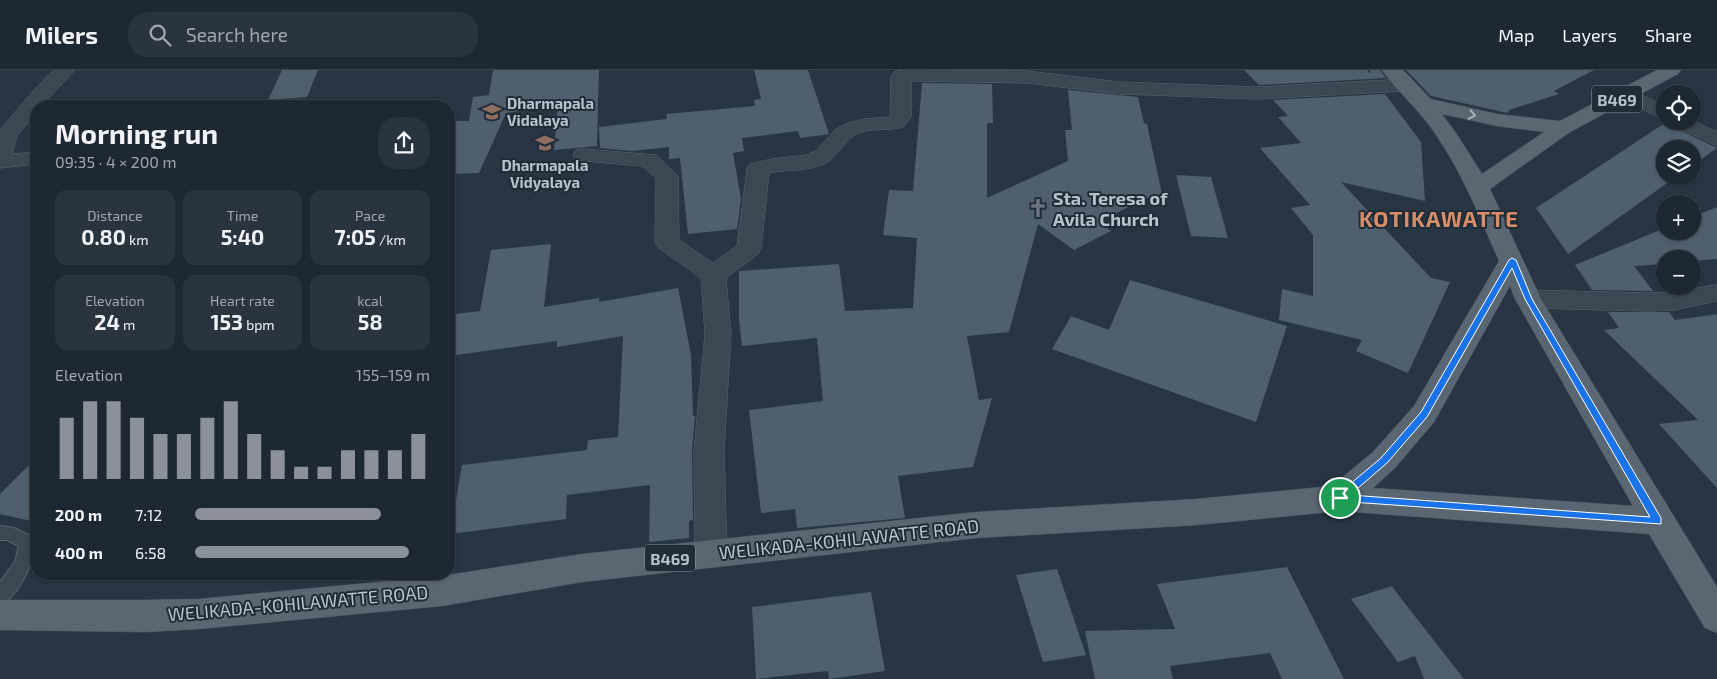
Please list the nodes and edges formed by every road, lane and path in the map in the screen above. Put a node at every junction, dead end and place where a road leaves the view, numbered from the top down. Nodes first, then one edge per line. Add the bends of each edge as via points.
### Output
1 (65, 70) edge
2 (1671, 70) edge
3 (1399, 78) edge
4 (1626, 94) junction
5 (36, 100) edge
6 (1424, 104) junction
7 (30, 106) edge
8 (1656, 109) edge
9 (1562, 128) junction
10 (1697, 130) edge
11 (3, 136) edge
12 (1717, 140) edge
13 (584, 155) dead end
14 (0, 157) edge
15 (30, 159) edge
16 (0, 162) edge
17 (1478, 187) junction
18 (1512, 260) junction
19 (713, 275) junction
20 (1717, 293) edge
21 (1528, 299) junction
22 (1340, 498) junction
23 (1658, 521) junction
24 (0, 533) edge
25 (711, 553) junction
26 (0, 596) edge
27 (0, 615) edge
28 (1717, 617) edge

1 - 5 street
2 - 4 main road, B469
3 - 6 main road
3 - 19 street via 1257,92 1120,88 1027,77 901,76 901,117 896,123 846,132 821,158 758,169 749,249
4 - 8 street
4 - 9 main road, B469
6 -> 9 main road via 1498,120
6 - 17 main road via 1446,133
7 - 11 street
9 - 17 main road, B469
10 - 12 street
11 - 14 street
13 - 19 street via 648,160 667,176 667,242
15 - 16 street
17 - 18 main road
18 - 21 main road
18 - 22 main road via 1424,414 1384,460
19 - 25 street via 718,334 709,450
20 - 21 street via 1647,302
21 - 23 main road
22 - 23 main road, WELIKADA-KOHILAWATTE ROAD
22 - 25 main road, WELIKADA-KOHILAWATTE ROAD / B469 via 1197,512 976,525
23 - 28 main road
24 - 26 lane via 8,532 28,542 23,565
25 - 27 main road, WELIKADA-KOHILAWATTE ROAD / B469 via 582,568 442,590 199,614

